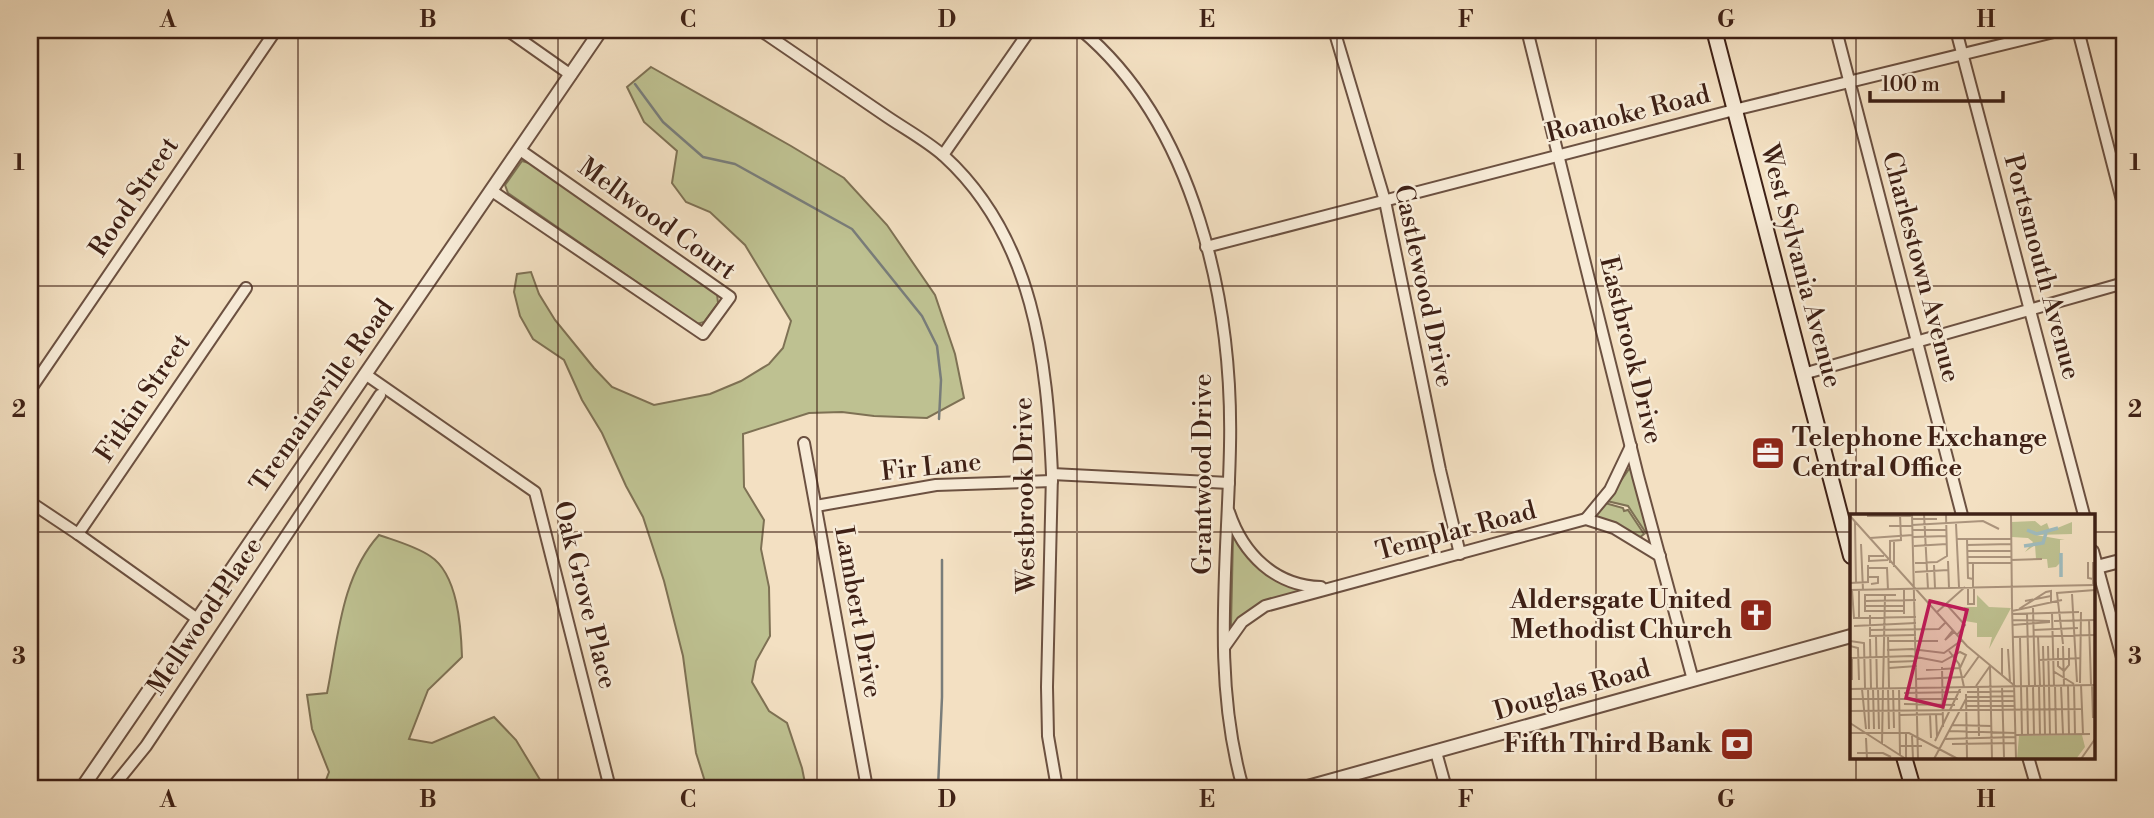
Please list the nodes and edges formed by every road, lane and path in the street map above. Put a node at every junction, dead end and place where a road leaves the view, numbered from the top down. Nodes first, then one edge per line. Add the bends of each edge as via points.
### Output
1 (276, 30) edge
2 (507, 30) edge
3 (601, 30) edge
4 (760, 30) edge
5 (1030, 30) edge
6 (1081, 30) edge
7 (1334, 30) edge
8 (1527, 30) edge
9 (1714, 30) edge
10 (1836, 30) edge
11 (1956, 30) edge
12 (2062, 30) edge
13 (2078, 30) edge
14 (1963, 54) junction
15 (571, 75) junction
16 (1849, 82) junction
17 (1734, 110) junction
18 (520, 150) junction
19 (943, 155) junction
20 (1559, 155) junction
21 (492, 191) junction
22 (1385, 201) junction
23 (2124, 208) edge
24 (1206, 247) junction
25 (2124, 284) edge
26 (246, 288) dead end
27 (2030, 310) junction
28 (1917, 341) junction
29 (365, 374) junction
30 (1803, 374) junction
31 (30, 390) edge
32 (380, 395) dead end
33 (804, 443) dead end
34 (1631, 446) junction
35 (1052, 478) junction
36 (1229, 483) junction
37 (30, 502) edge
38 (816, 506) junction
39 (1227, 506) junction
40 (1962, 514) edge
41 (2084, 514) edge
42 (1586, 519) junction
43 (78, 534) junction
44 (1850, 552) edge
45 (1460, 554) junction
46 (1660, 556) junction
47 (2124, 560) edge
48 (2095, 568) edge
49 (1338, 586) junction
50 (196, 618) junction
51 (1850, 636) edge
52 (1224, 648) junction
53 (2124, 665) edge
54 (1693, 680) junction
55 (1436, 752) junction
56 (1904, 758) edge
57 (2028, 758) edge
58 (1332, 785) edge
59 (82, 788) edge
60 (112, 788) edge
61 (610, 788) edge
62 (867, 788) edge
63 (1057, 788) edge
64 (1243, 788) edge
65 (1304, 788) edge
66 (1446, 788) edge
67 (1913, 788) edge
68 (2037, 788) edge

1 - 31 street, Rood Street
2 - 15 street
3 - 15 street, Tremainsville Road
4 - 19 street, Westbrook Drive
5 - 19 street
6 - 24 street, Grantwood Drive via 1125,74 1161,127 1187,186
7 - 22 street, Castlewood Drive
8 - 20 street, Eastbrook Drive
9 - 17 main road, West Sylvania Avenue
10 - 16 street, Charlestown Avenue
11 - 14 street, Portsmouth Avenue
12 - 14 street, Roanoke Road
13 - 23 street
14 - 16 street, Roanoke Road
14 - 27 street, Portsmouth Avenue
15 - 18 street, Tremainsville Road
16 - 17 street, Roanoke Road
16 - 28 street, Charlestown Avenue
17 - 20 street, Roanoke Road
17 - 30 main road, West Sylvania Avenue
18 - 21 street, Tremainsville Road
18 - 21 street, Mellwood Court via 730,296 703,334
19 - 35 street, Westbrook Drive via 995,219 1024,279 1044,368
20 - 22 street, Roanoke Road
20 - 34 street, Eastbrook Drive
21 - 29 street, Tremainsville Road
22 - 24 street, Roanoke Road
22 - 45 street, Castlewood Drive
24 - 36 street, Grantwood Drive via 1226,356
25 - 27 street
26 - 43 street, Fitkin Street
27 - 28 street
27 - 41 street, Portsmouth Avenue
28 - 30 street
28 - 40 street, Charlestown Avenue
29 - 50 street, Tremainsville Road
29 - 61 street, Oak Grove Place via 535,492
30 - 44 main road, West Sylvania Avenue
32 - 60 street, Mellwood Place via 146,746
33 - 38 street, Lambert Drive
34 - 42 street via 1610,490
34 - 46 street, Eastbrook Drive
35 - 36 street, Fir Lane
35 - 38 street, Fir Lane via 936,485
35 - 63 street, Westbrook Drive via 1048,723
36 - 39 street, Grantwood Drive
37 - 43 street
38 - 62 street, Lambert Drive
39 - 49 street, Templar Road via 1238,536 1263,566 1302,585
39 - 52 street, Grantwood Drive
42 - 45 street, Templar Road
42 - 46 street via 1614,528
43 - 50 street
45 - 49 street, Templar Road
46 - 54 street, Eastbrook Drive
47 - 48 street
48 - 53 street
49 - 52 street, Templar Road via 1258,610 1237,627
50 - 59 street, Tremainsville Road
51 - 54 street, Douglas Road
52 - 64 street, Grantwood Drive via 1228,727
54 - 55 street, Douglas Road
55 - 58 street, Douglas Road
55 - 66 street
56 - 67 main road
57 - 68 street
58 - 65 street, Douglas Road

